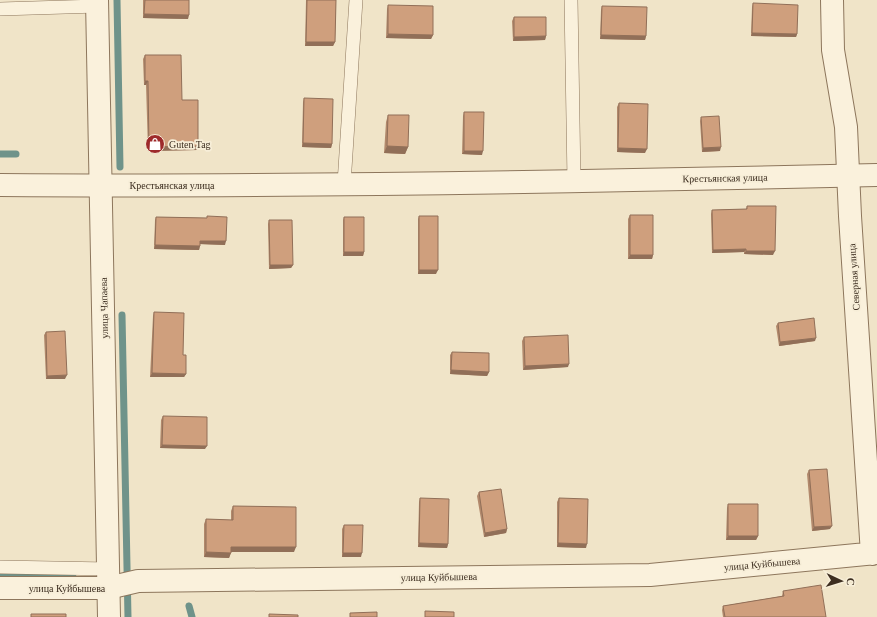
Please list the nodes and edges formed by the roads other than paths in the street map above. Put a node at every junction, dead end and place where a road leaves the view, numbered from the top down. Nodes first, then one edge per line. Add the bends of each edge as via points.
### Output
1 (356, 0) edge
2 (571, 0) edge
3 (832, 0) edge
4 (97, 3) edge
5 (0, 10) edge
6 (877, 175) edge
7 (847, 176) junction
8 (574, 181) junction
9 (344, 184) junction
10 (0, 185) edge
11 (102, 186) junction
12 (873, 510) edge
13 (874, 554) edge
14 (0, 567) edge
15 (108, 578) junction
16 (0, 588) edge
17 (109, 617) edge

1 - 9 lane
2 - 8 lane
3 - 7 street, Северная улица via 833,50 846,127
4 - 5 lane
4 - 11 street, улица Чапаева
6 - 7 street, Крестьянская улица
7 - 8 street, Крестьянская улица
7 - 12 street, Северная улица
8 - 9 street, Крестьянская улица
9 - 11 street, Крестьянская улица
10 - 11 street, Крестьянская улица
11 - 15 street, улица Чапаева
12 - 13 street, Северная улица
13 - 15 street, улица Куйбышева via 650,575 138,581
14 - 15 lane
15 - 16 street, улица Куйбышева
15 - 17 street, улица Чапаева

